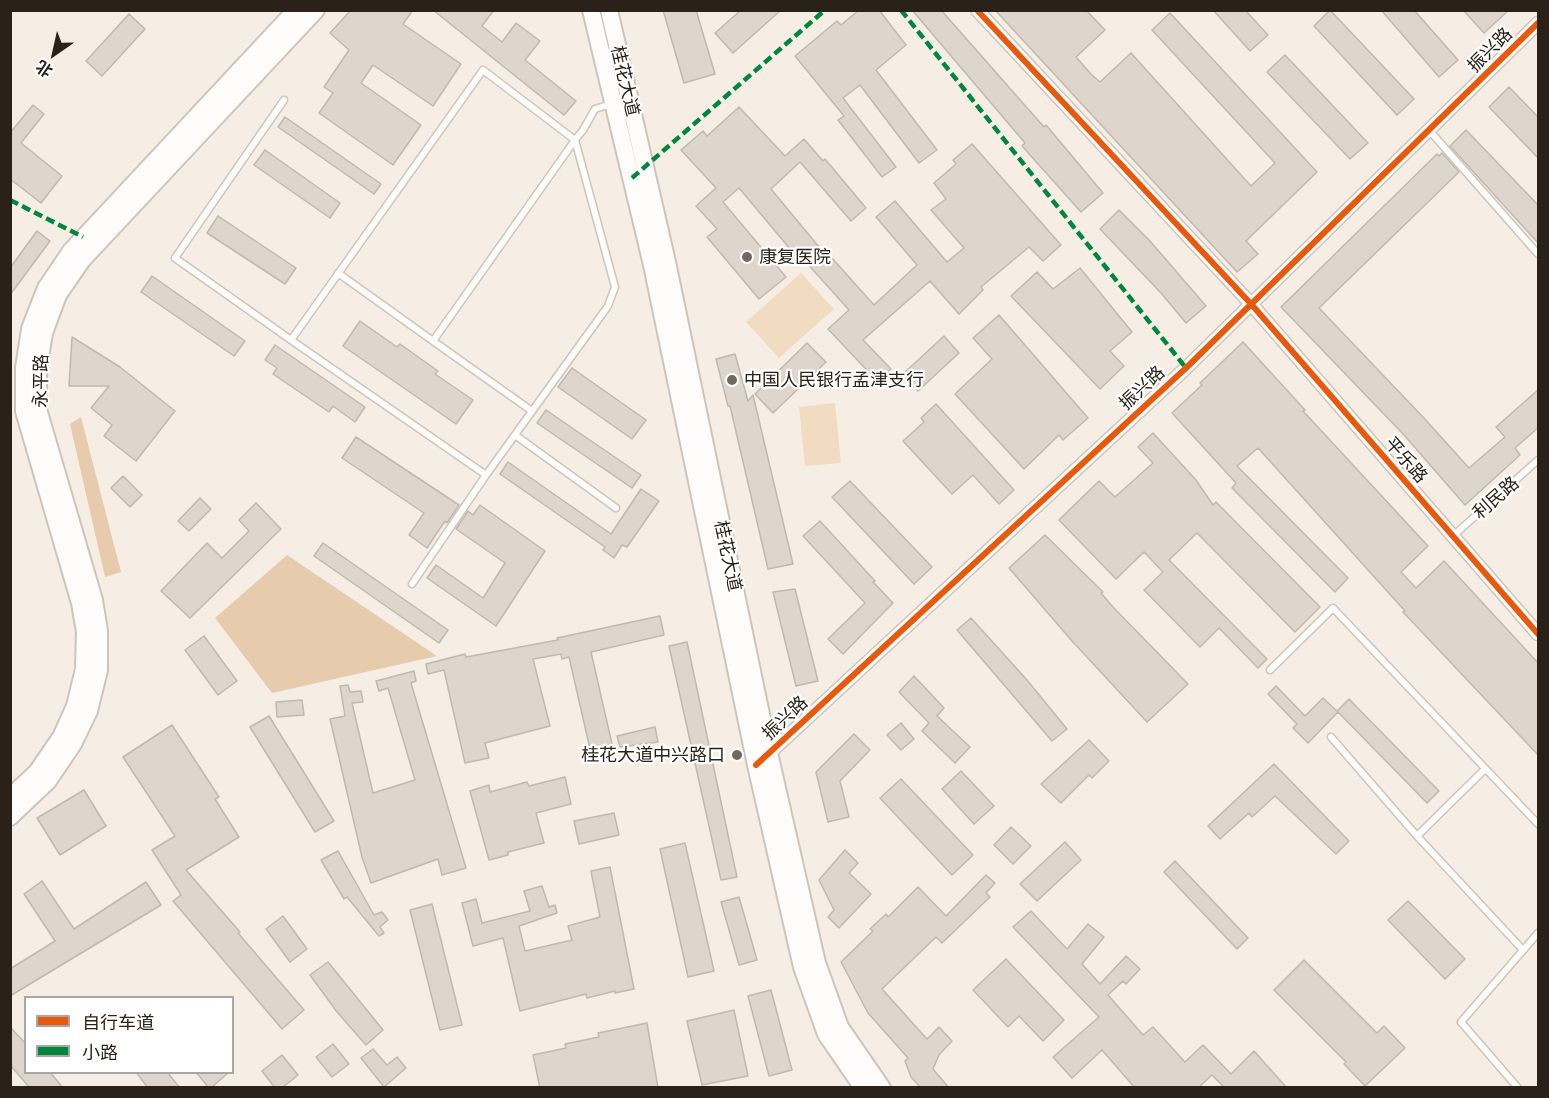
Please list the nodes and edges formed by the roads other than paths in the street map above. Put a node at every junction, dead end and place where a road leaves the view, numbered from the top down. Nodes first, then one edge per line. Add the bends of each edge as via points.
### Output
1 (296, 10) edge
2 (316, 10) edge
3 (591, 10) edge
4 (609, 10) edge
5 (978, 10) edge
6 (1539, 23) edge
7 (284, 100) dead end
8 (615, 102) junction
9 (1430, 130) junction
10 (575, 140) junction
11 (1539, 254) edge
12 (338, 273) junction
13 (1252, 305) junction
14 (291, 340) junction
15 (433, 340) junction
16 (532, 411) junction
17 (515, 435) junction
18 (1539, 460) edge
19 (486, 475) junction
20 (616, 508) dead end
21 (1453, 536) junction
22 (412, 584) dead end
23 (1539, 634) edge
24 (1270, 670) dead end
25 (1330, 737) dead end
26 (769, 753) junction
27 (756, 765) junction
28 (1485, 769) junction
29 (10, 797) edge
30 (10, 817) edge
31 (1539, 824) edge
32 (1417, 836) junction
33 (1539, 933) edge
34 (1523, 950) junction
35 (862, 1088) edge
36 (882, 1088) edge
37 (1518, 1088) edge

1 - 29 main road, 永平路 via 71,251 46,288 30,329 24,368 24,411 80,603 85,632 84,669 75,706 61,737 37,772
2 - 30 main road, 永平路 via 82,260 58,295 44,333 38,369 38,409 94,600 99,670 89,711 73,744 48,781
3 - 8 main road, 桂花大道
4 - 26 main road, 桂花大道 via 667,261
5 - 13 street, 平乐路
6 - 9 street, 振兴路
7 - 14 lane via 175,258
8 - 10 lane via 595,110
8 - 27 main road, 桂花大道
9 - 11 lane
9 - 13 street, 振兴路
10 - 12 lane via 483,70
10 - 15 lane
10 - 16 lane via 615,287 608,306
12 - 14 lane
12 - 15 lane
13 - 21 street, 平乐路
13 - 26 street, 振兴路
14 - 19 lane
15 - 16 lane
16 - 17 lane
17 - 19 lane
17 - 20 lane
18 - 21 lane, 利民路
19 - 22 lane
21 - 23 street, 平乐路
24 - 28 lane via 1334,608
25 - 32 lane
26 - 27 street, 振兴路
26 - 36 main road, 桂花大道 via 817,963 840,1027
27 - 35 main road, 桂花大道 via 802,967 826,1034
28 - 31 lane
28 - 32 lane
32 - 34 lane
33 - 34 lane
34 - 37 lane via 1461,1022

